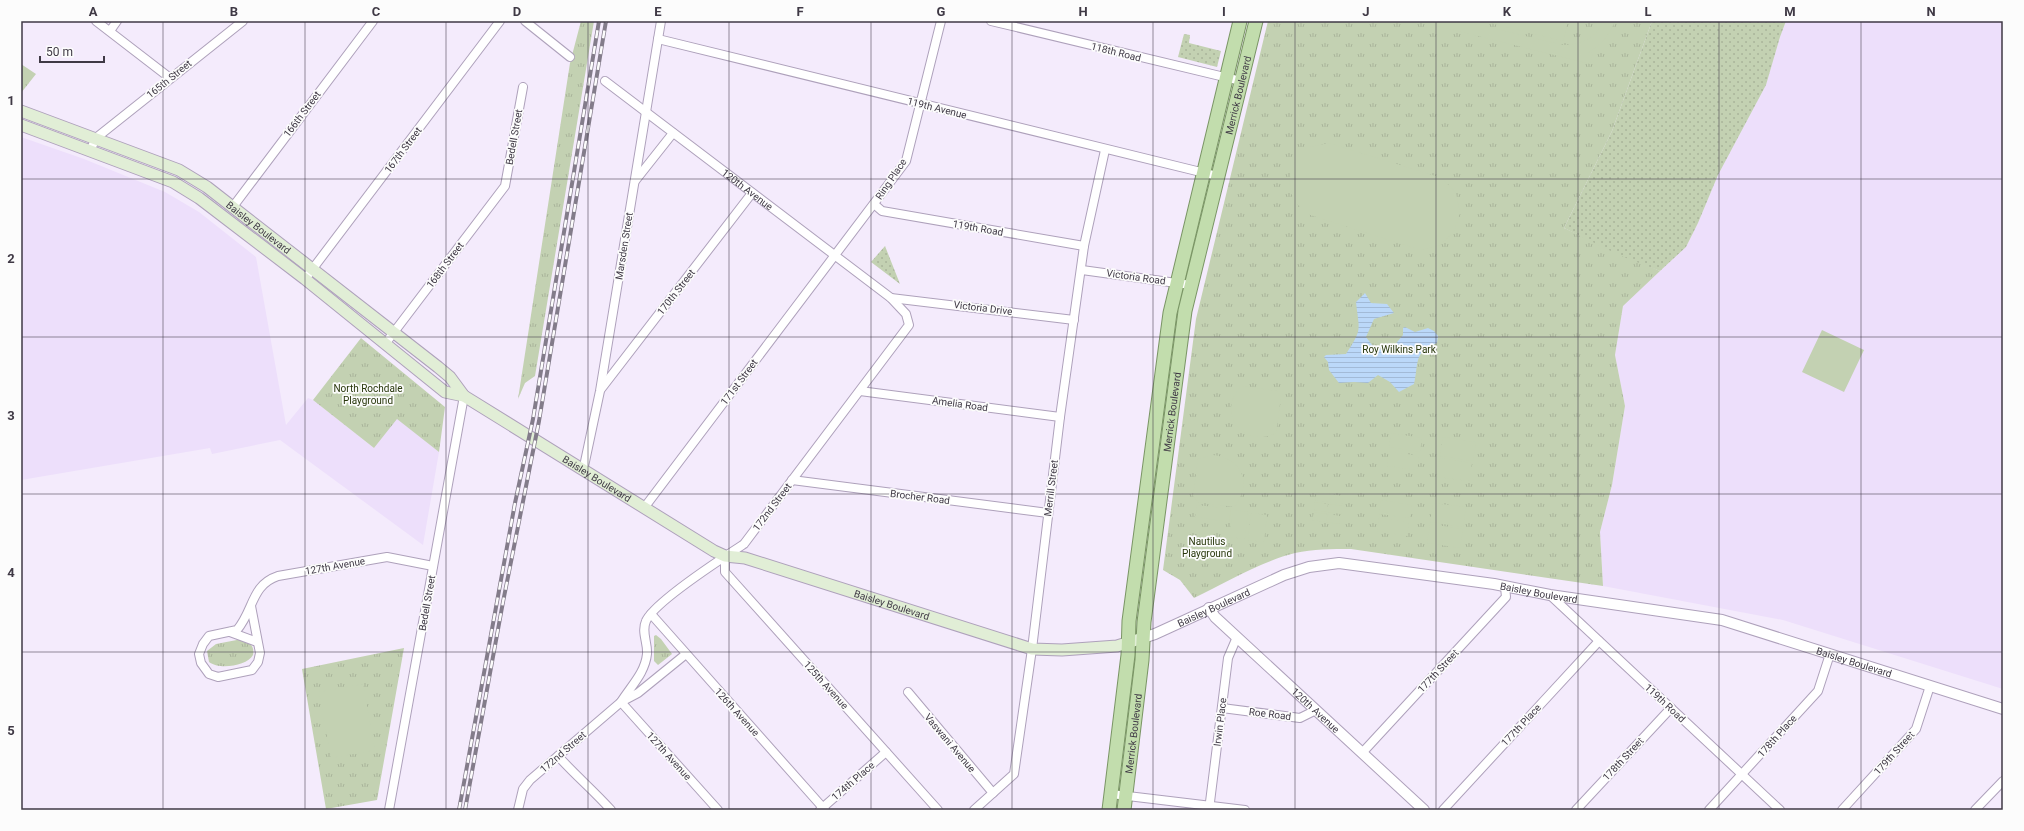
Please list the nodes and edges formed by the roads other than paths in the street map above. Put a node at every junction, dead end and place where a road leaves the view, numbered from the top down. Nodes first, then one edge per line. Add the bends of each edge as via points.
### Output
1 (96, 21) edge
2 (117, 21) edge
3 (243, 21) edge
4 (373, 21) edge
5 (500, 21) edge
6 (525, 21) edge
7 (661, 21) edge
8 (941, 21) edge
9 (991, 21) edge
10 (1240, 21) edge
11 (1256, 21) edge
12 (110, 31) junction
13 (658, 39) junction
14 (570, 57) dead end
15 (170, 78) junction
16 (1227, 79) junction
17 (605, 81) dead end
18 (1241, 81) junction
19 (523, 87) dead end
20 (921, 104) junction
21 (21, 111) edge
22 (646, 112) junction
23 (21, 125) edge
24 (673, 133) junction
25 (96, 138) junction
26 (1105, 150) junction
27 (90, 151) junction
28 (1203, 174) junction
29 (1217, 176) junction
30 (634, 181) junction
31 (505, 186) joint
32 (752, 194) junction
33 (874, 204) junction
34 (232, 208) junction
35 (224, 216) junction
36 (1084, 246) junction
37 (835, 256) junction
38 (313, 270) junction
39 (1082, 270) junction
40 (305, 279) junction
41 (1176, 283) junction
42 (1191, 285) junction
43 (891, 298) junction
44 (1074, 320) junction
45 (393, 334) junction
46 (385, 344) junction
47 (860, 390) junction
48 (600, 391) junction
49 (464, 396) junction
50 (1060, 417) junction
51 (584, 471) junction
52 (792, 480) junction
53 (644, 508) junction
54 (1048, 513) junction
55 (725, 556) junction
56 (433, 566) junction
57 (1505, 586) junction
58 (1550, 595) junction
59 (251, 606) junction
60 (1209, 608) junction
61 (651, 614) junction
62 (230, 632) junction
63 (1237, 637) junction
64 (1143, 638) junction
65 (1599, 641) junction
66 (257, 642) junction
67 (1128, 642) junction
68 (1032, 649) junction
69 (686, 654) junction
70 (1830, 654) junction
71 (1930, 686) junction
72 (908, 692) dead end
73 (621, 702) junction
74 (1222, 708) junction
75 (1671, 708) junction
76 (2003, 709) edge
77 (1316, 710) junction
78 (886, 752) junction
79 (1362, 753) junction
80 (558, 756) junction
81 (1742, 774) junction
82 (2003, 781) edge
83 (993, 793) junction
84 (1111, 794) junction
85 (1126, 796) junction
86 (1210, 808) edge
87 (822, 809) edge
88 (389, 810) edge
89 (518, 810) edge
90 (611, 810) edge
91 (718, 810) edge
92 (938, 810) edge
93 (974, 810) edge
94 (1109, 810) edge
95 (1124, 810) edge
96 (1245, 810) edge
97 (1424, 810) edge
98 (1444, 810) edge
99 (1576, 810) edge
100 (1709, 810) edge
101 (1780, 810) edge
102 (1842, 810) edge
103 (1975, 810) edge

1 - 12 street
2 - 12 street
3 - 15 street, 165th Street
4 - 34 street, 166th Street
5 - 38 street, 167th Street
6 - 14 street
7 - 13 street, Marsden Street
8 - 20 street, Ring Place
9 - 16 street, 118th Road
10 - 16 main road, Merrick Boulevard
11 - 18 main road, Merrick Boulevard
12 - 15 street
13 - 20 street, 119th Avenue
13 - 22 street, Marsden Street
15 - 25 street, 165th Street
16 - 18 street, 118th Road
16 - 28 main road, Merrick Boulevard
17 - 22 street, 120th Avenue
18 - 29 main road, Merrick Boulevard
19 - 31 street, Bedell Street
20 - 26 street, 119th Avenue
20 - 33 street, Ring Place via 906,161
21 - 25 main road, Baisley Boulevard
22 - 24 street, 120th Avenue
22 - 30 street, Marsden Street
23 - 27 main road, Baisley Boulevard
24 - 30 street
24 - 32 street, 120th Avenue
25 - 27 street
25 - 34 main road, Baisley Boulevard via 179,170 207,187
26 - 28 street, 119th Avenue
26 - 36 street, Merrill Street
27 - 35 main road, Baisley Boulevard via 173,182
28 - 29 street, 119th Avenue
28 - 41 main road, Merrick Boulevard
29 - 42 main road, Merrick Boulevard
30 - 48 street, Marsden Street
31 - 45 street, 168th Street
32 - 37 street, 120th Avenue
32 - 48 street, 170th Street
33 - 36 street, 119th Road via 882,211
33 - 37 street, Ring Place
34 - 35 main road
34 - 38 main road, Baisley Boulevard
35 - 40 main road, Baisley Boulevard
36 - 39 street, Merrill Street
37 - 43 street, 120th Avenue
37 - 53 street, 171st Street
38 - 40 street, 167th Street
38 - 45 main road, Baisley Boulevard
39 - 41 street, Victoria Road
39 - 44 street, Merrill Street
40 - 46 main road, Baisley Boulevard
41 - 42 street, Victoria Road
41 - 67 main road, Merrick Boulevard
42 - 64 main road, Merrick Boulevard via 1184,318
43 - 44 street, Victoria Drive
43 - 47 street, 172nd Street via 906,314 909,325
44 - 50 street, Merrill Street
45 - 46 street, 168th Street
45 - 49 main road, Baisley Boulevard via 450,377
46 - 49 main road, Baisley Boulevard via 445,392
47 - 50 street, Amelia Road
47 - 52 street, 172nd Street
48 - 51 street, Marsden Street
49 - 51 main road, Baisley Boulevard via 540,441
49 - 56 street, Bedell Street
50 - 54 street, Merrill Street
51 - 53 main road, Baisley Boulevard
52 - 54 street, Brocher Road
52 - 55 street, 172nd Street via 744,544
53 - 55 main road, Baisley Boulevard
54 - 68 street, Merrill Street
55 - 61 street, 172nd Street via 706,568
55 - 68 main road, Baisley Boulevard via 745,558
55 - 78 street, 125th Avenue via 725,572
56 - 59 street, 127th Avenue via 387,557 278,576 268,579 259,587
56 - 88 street, Bedell Street
57 - 58 street, Baisley Boulevard
57 - 60 street, Baisley Boulevard via 1339,563 1309,566 1284,574
57 - 79 street, 177th Street via 1506,597
58 - 65 street, 119th Road
58 - 70 street, Baisley Boulevard via 1722,620
59 - 62 street, 127th Avenue via 242,624 237,630
59 - 66 street
60 - 63 street, 120th Avenue
60 - 64 street, Baisley Boulevard
61 - 69 street, 126th Avenue
61 - 73 street, 172nd Street via 644,628 647,652 645,666
62 - 66 street
62 - 66 street via 209,636 203,644 199,654 201,664 209,674 218,677 252,670 258,662 260,653
63 - 74 street, Irwin Place via 1228,658
63 - 77 street, 120th Avenue
64 - 67 main road, Baisley Boulevard
64 - 85 main road, Merrick Boulevard
65 - 75 street, 119th Road
65 - 98 street, 177th Place
67 - 68 main road, Baisley Boulevard via 1109,647
67 - 84 main road, Merrick Boulevard
68 - 83 street, Merrill Street via 1014,774
69 - 73 street, 172nd Street via 638,693
69 - 87 street, 126th Avenue
70 - 71 street, Baisley Boulevard
70 - 81 street, 178th Place via 1818,691
71 - 76 street, Baisley Boulevard
71 - 102 street, 179th Street via 1916,729
72 - 83 street, Vaswani Avenue
73 - 80 street, 172nd Street
73 - 91 street, 127th Avenue
74 - 77 street, Roe Road via 1300,718
74 - 86 street, Irwin Place
75 - 81 street, 119th Road
75 - 99 street, 178th Street
77 - 79 street, 120th Avenue
78 - 87 street, 174th Place
78 - 92 street, 125th Avenue
79 - 97 street, 120th Avenue
80 - 89 street, 172nd Street via 523,789
80 - 90 street
81 - 100 street, 178th Place
81 - 101 street, 119th Road
82 - 103 street
83 - 93 street, Merrill Street
84 - 85 street
84 - 94 main road, Merrick Boulevard
85 - 86 street
85 - 95 main road, Merrick Boulevard
86 - 96 street

